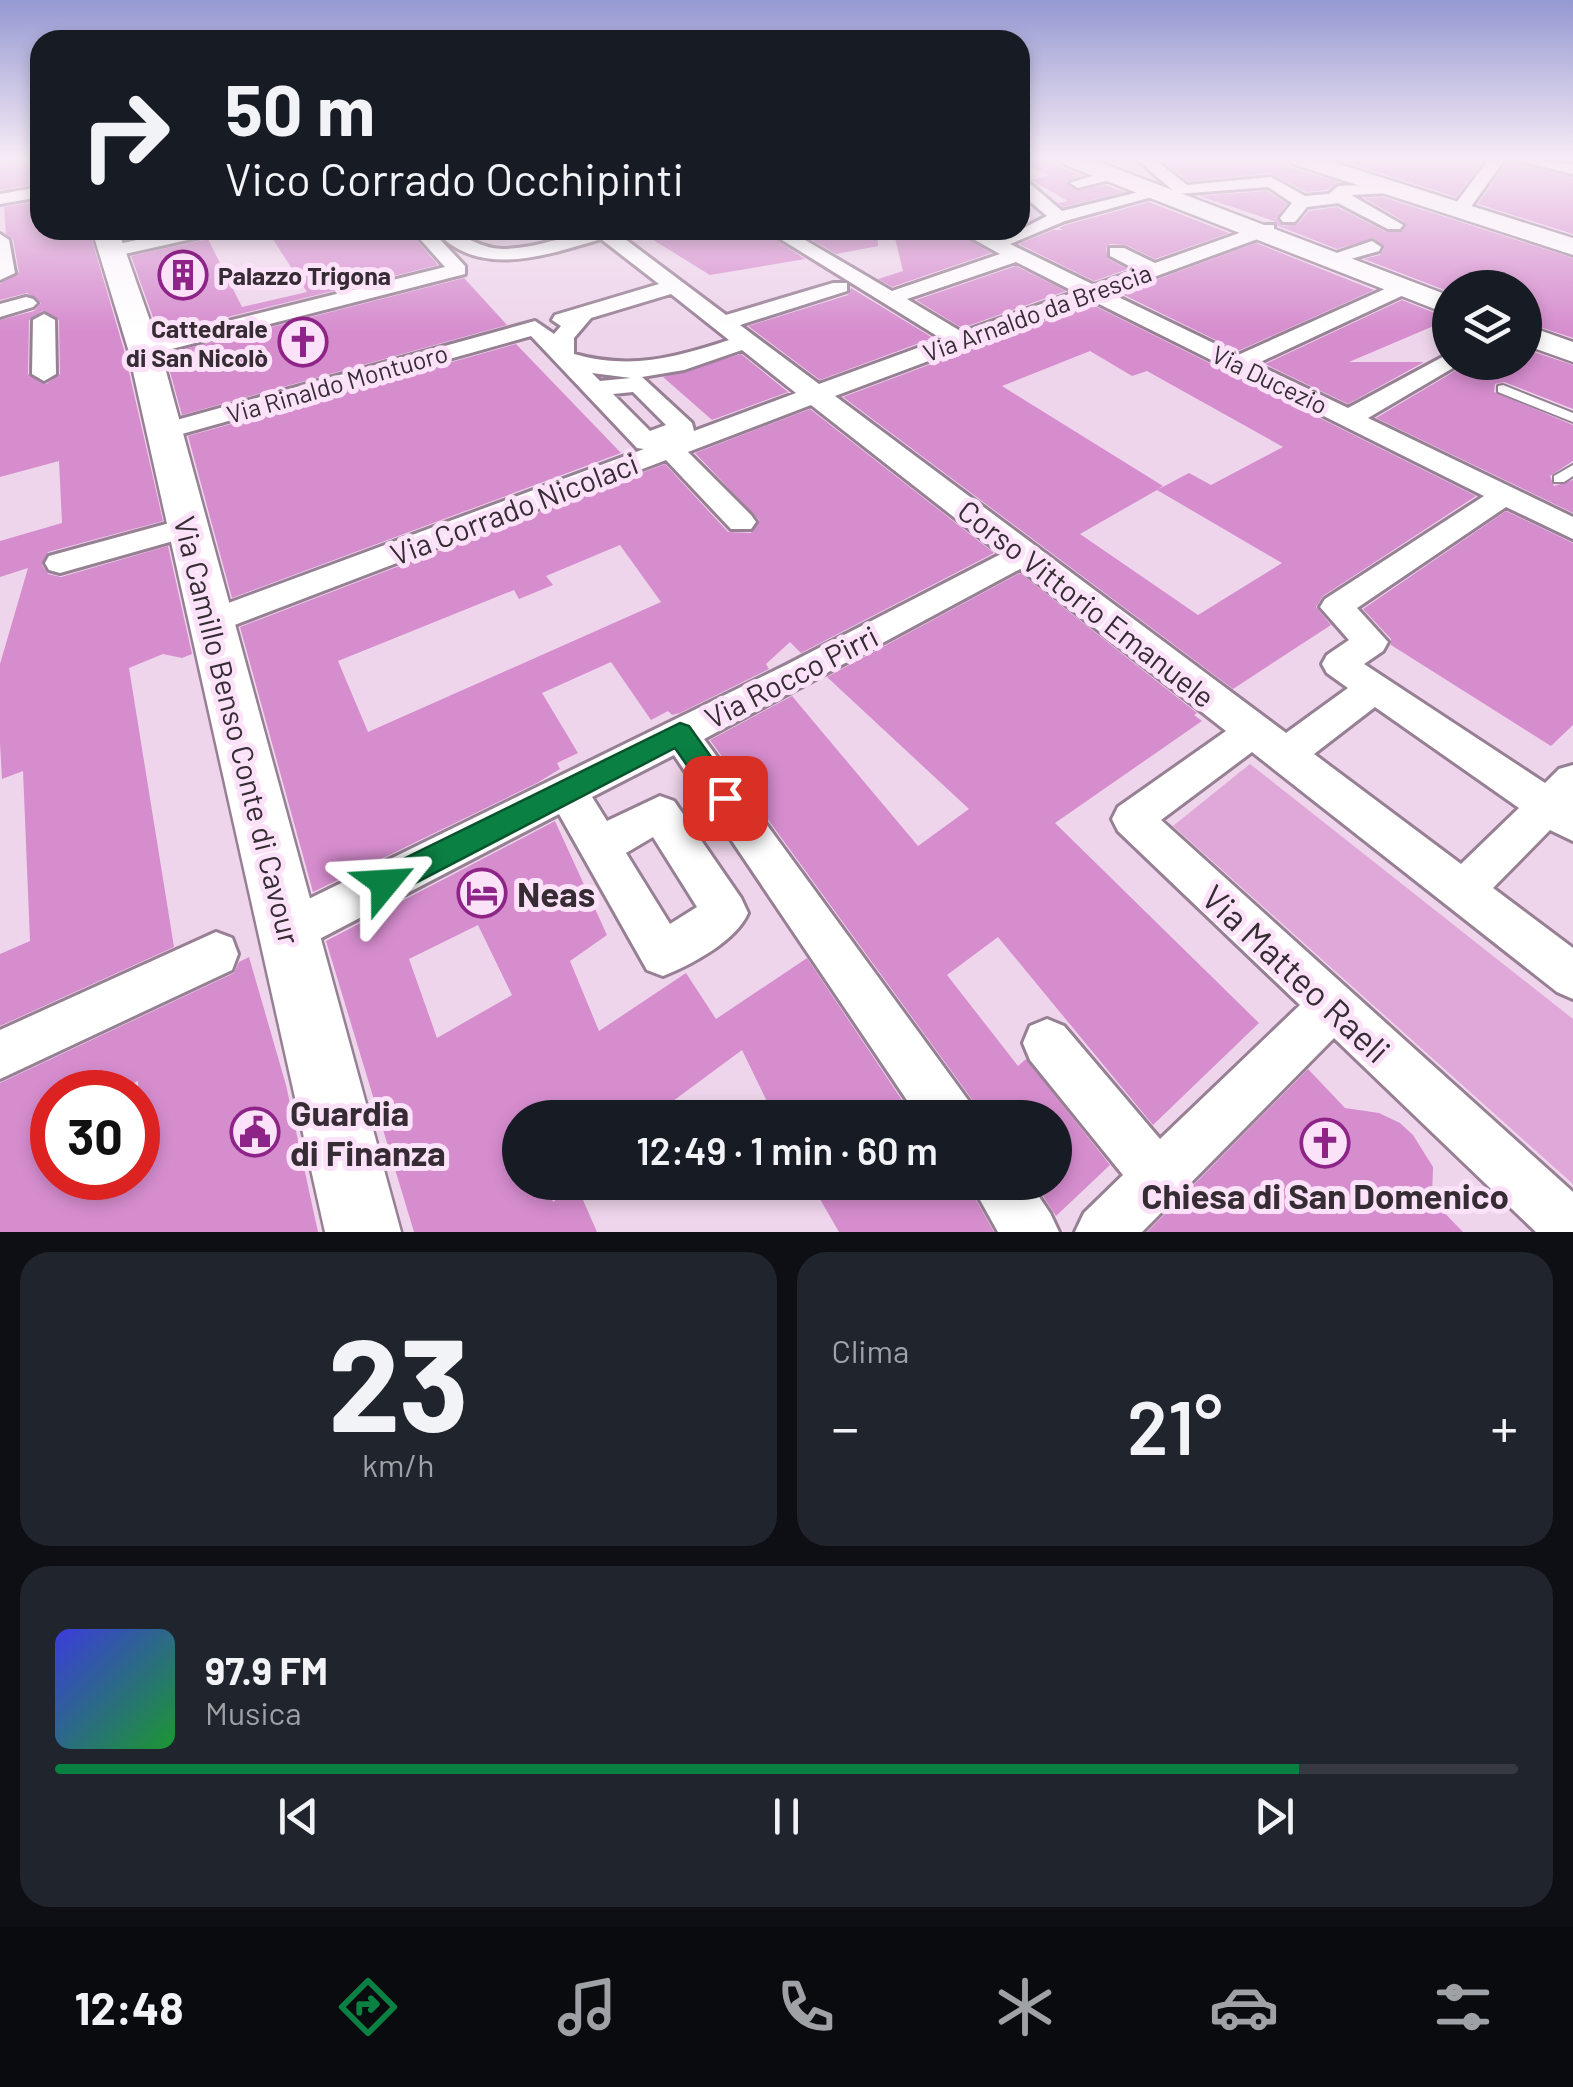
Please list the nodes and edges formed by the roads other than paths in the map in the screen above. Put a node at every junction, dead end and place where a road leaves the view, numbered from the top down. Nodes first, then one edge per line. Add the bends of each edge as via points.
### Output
1 (1064, 216) edge
2 (1214, 216) edge
3 (1284, 216) edge
4 (1377, 216) edge
5 (1476, 216) edge
6 (1059, 218) joint
7 (1394, 226) dead end
8 (1268, 229) junction
9 (1030, 230) edge
10 (0, 240) edge
11 (108, 240) edge
12 (430, 240) edge
13 (459, 240) edge
14 (570, 240) edge
15 (614, 240) edge
16 (792, 240) edge
17 (986, 240) edge
18 (1004, 240) edge
19 (994, 244) junction
20 (1372, 247) dead end
21 (1573, 247) edge
22 (1117, 252) dead end
23 (1018, 255) junction
24 (1329, 259) junction
25 (1153, 270) junction
26 (3, 274) edge
27 (675, 286) junction
28 (840, 287) dead end
29 (1403, 288) junction
30 (1092, 292) junction
31 (891, 298) junction
32 (1432, 299) edge
33 (26, 302) dead end
34 (0, 311) edge
35 (584, 313) junction
36 (44, 320) dead end
37 (723, 323) junction
38 (522, 331) junction
39 (960, 340) junction
40 (746, 341) junction
41 (1542, 341) edge
42 (144, 349) junction
43 (1573, 353) edge
44 (564, 358) junction
45 (1239, 363) junction
46 (44, 374) dead end
47 (1432, 374) edge
48 (594, 389) dead end
49 (1503, 390) dead end
50 (816, 394) junction
51 (1350, 418) junction
52 (1573, 418) edge
53 (164, 431) junction
54 (670, 450) junction
55 (1573, 469) edge
56 (1559, 479) dead end
57 (1522, 499) junction
58 (742, 522) dead end
59 (188, 527) junction
60 (1573, 529) edge
61 (1025, 554) junction
62 (60, 562) dead end
63 (212, 622) junction
64 (1374, 688) junction
65 (680, 734) junction
66 (1270, 743) junction
67 (567, 791) junction
68 (1565, 803) edge
69 (600, 846) dead end
70 (1462, 891) junction
71 (288, 932) junction
72 (216, 954) dead end
73 (1573, 976) edge
74 (1333, 1006) junction
75 (1046, 1043) dead end
76 (0, 1056) edge
77 (937, 1100) edge
78 (1158, 1177) junction
79 (1008, 1200) edge
80 (1573, 1229) edge
81 (363, 1232) edge
82 (1030, 1232) edge
83 (1103, 1232) edge

1 - 6 street
2 - 8 street
3 - 8 street
4 - 7 street
5 - 21 street
6 - 9 street
8 - 24 street
8 - 25 street, Via Arnaldo da Brescia
10 - 26 street
11 - 42 street, Via Camillo Benso Conte di Cavour
12 - 42 street via 458,270
13 - 14 street via 471,251 514,256
15 - 27 street, Corso Vittorio Emanuele
16 - 31 street
17 - 19 street, Via Ducezio
18 - 19 street
19 - 23 street, Via Ducezio
20 - 24 street
22 - 25 street
23 - 30 street, Via Ducezio
23 - 31 street
24 - 29 street
25 - 30 street, Via Arnaldo da Brescia
27 - 35 street, Via Rinaldo Montuoro
27 - 37 street, Corso Vittorio Emanuele
28 - 37 street
29 - 32 street
29 - 45 street
30 - 39 street, Via Arnaldo da Brescia
30 - 45 street, Via Ducezio
31 - 39 street
33 - 34 street
35 - 38 street, Via Rinaldo Montuoro
35 - 44 street via 563,337
36 - 46 street
37 - 40 street, Corso Vittorio Emanuele
38 - 44 street
38 - 53 street, Via Rinaldo Montuoro
39 - 50 street, Via Arnaldo da Brescia
40 - 44 street via 637,372
40 - 50 street, Corso Vittorio Emanuele
41 - 43 street
42 - 53 street, Via Camillo Benso Conte di Cavour
44 - 48 street
45 - 51 street, Via Ducezio
47 - 51 street
49 - 52 lane
50 - 54 street, Via Corrado Nicolaci
50 - 61 street, Corso Vittorio Emanuele
51 - 57 street, Via Ducezio
53 - 59 street, Via Camillo Benso Conte di Cavour
54 - 58 street
54 - 63 street, Via Corrado Nicolaci
55 - 56 lane
57 - 60 street, Via Ducezio
57 - 64 street via 1336,607 1371,642 1339,664
59 - 62 street
59 - 63 street, Via Camillo Benso Conte di Cavour
61 - 65 street, Via Rocco Pirri
61 - 66 street, Corso Vittorio Emanuele
63 - 71 street, Via Camillo Benso Conte di Cavour
64 - 66 street
64 - 68 street
65 - 67 street, Via Rocco Pirri
65 - 77 street
66 - 70 street, Corso Vittorio Emanuele
66 - 74 street, Via Matteo Raeli via 1132,820
67 - 69 street
67 - 71 street, Via Rocco Pirri
68 - 70 street
70 - 73 street, Corso Vittorio Emanuele
71 - 81 street, Via Camillo Benso Conte di Cavour
72 - 76 street
74 - 78 street
74 - 80 street, Via Matteo Raeli
75 - 78 street
78 - 83 street
79 - 82 street

